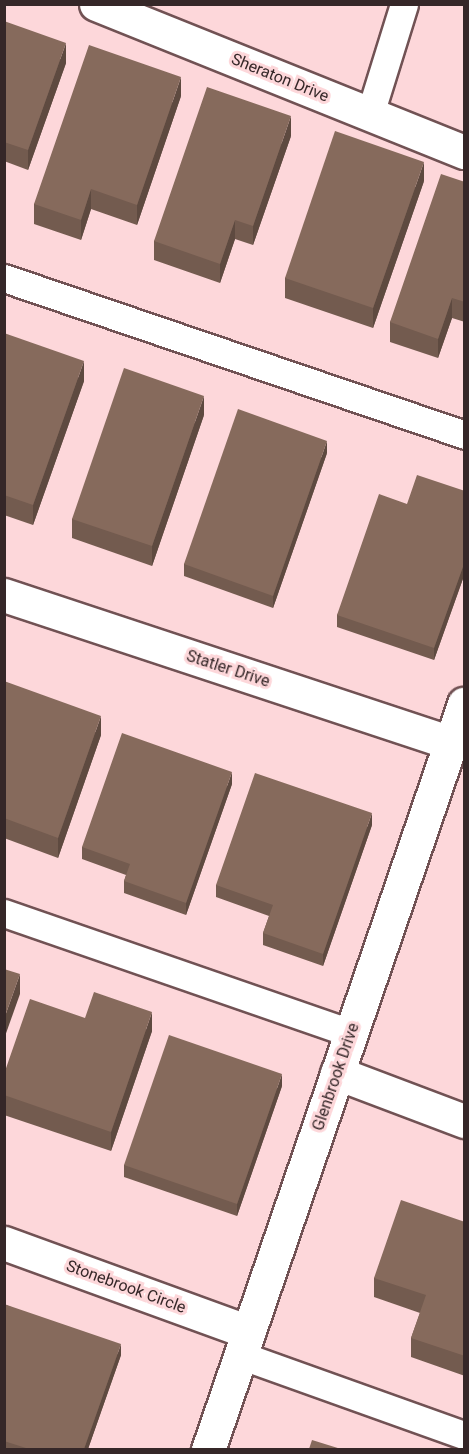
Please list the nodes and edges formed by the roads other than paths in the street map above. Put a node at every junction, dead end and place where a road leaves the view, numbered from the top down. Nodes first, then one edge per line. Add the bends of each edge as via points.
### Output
1 (96, 4) edge
2 (404, 4) edge
3 (370, 114) junction
4 (465, 152) edge
5 (4, 278) edge
6 (465, 435) edge
7 (4, 595) edge
8 (465, 704) edge
9 (451, 743) junction
10 (4, 913) edge
11 (351, 1033) junction
12 (337, 1073) junction
13 (465, 1121) edge
14 (4, 1243) edge
15 (244, 1344) junction
16 (465, 1434) edge
17 (208, 1449) edge

1 - 3 street, Sheraton Drive
2 - 3 lane
3 - 4 street, Sheraton Drive
5 - 6 lane
7 - 9 street, Statler Drive
8 - 9 street, Glenbrook Drive
9 - 11 street, Glenbrook Drive
10 - 11 lane
11 - 12 street, Glenbrook Drive
12 - 13 street
12 - 15 street, Glenbrook Drive
14 - 15 street, Stonebrook Circle
15 - 16 lane
15 - 17 street, Glenbrook Drive

